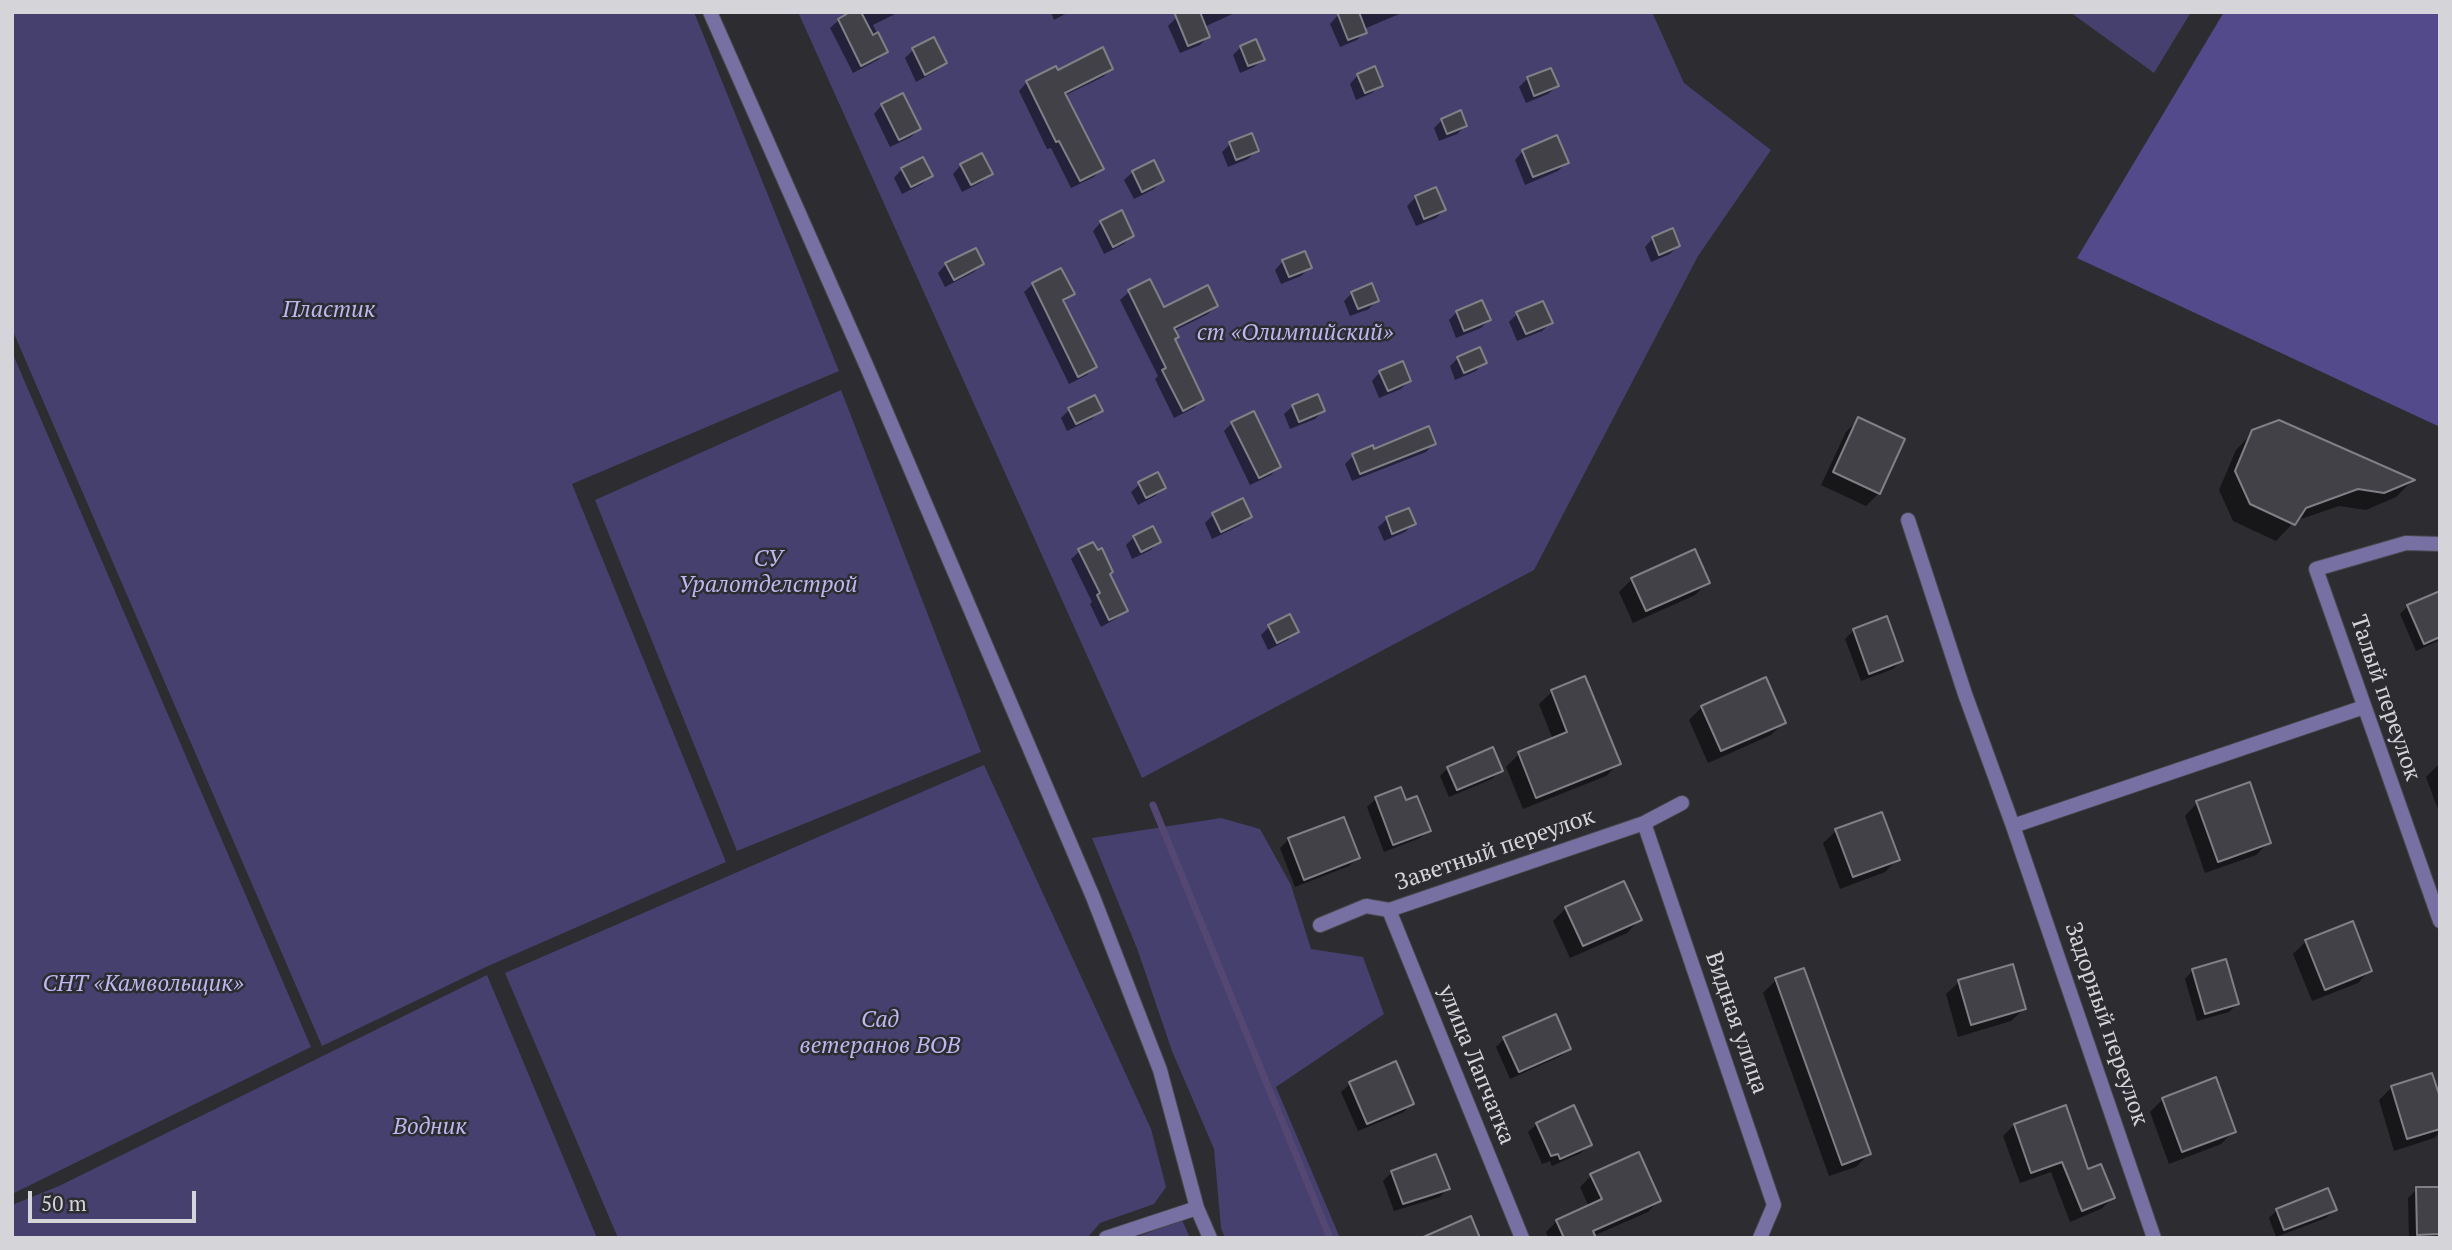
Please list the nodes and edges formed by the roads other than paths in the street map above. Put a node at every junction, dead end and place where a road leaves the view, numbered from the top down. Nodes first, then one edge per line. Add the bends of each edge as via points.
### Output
1 (710, 12) edge
2 (1908, 520) dead end
3 (2440, 544) edge
4 (2364, 707) junction
5 (1682, 803) dead end
6 (1644, 823) junction
7 (2013, 825) junction
8 (1389, 910) junction
9 (2440, 921) edge
10 (1320, 925) dead end
11 (1197, 1208) junction
12 (1106, 1238) edge
13 (1210, 1238) edge
14 (1522, 1238) edge
15 (1760, 1238) edge
16 (2154, 1238) edge

1 - 11 street via 1093,897 1160,1070
2 - 7 street, Задорный переулок
3 - 4 street, Талый переулок via 2406,542 2316,569
4 - 7 street
4 - 9 street, Талый переулок
5 - 6 street, Заветный переулок
6 - 8 street, Заветный переулок
6 - 15 street, Видная улица via 1774,1205
7 - 16 street, Задорный переулок
8 - 10 street, Заветный переулок via 1366,906
8 - 14 street, улица Лапчатка
11 - 12 street
11 - 13 street

